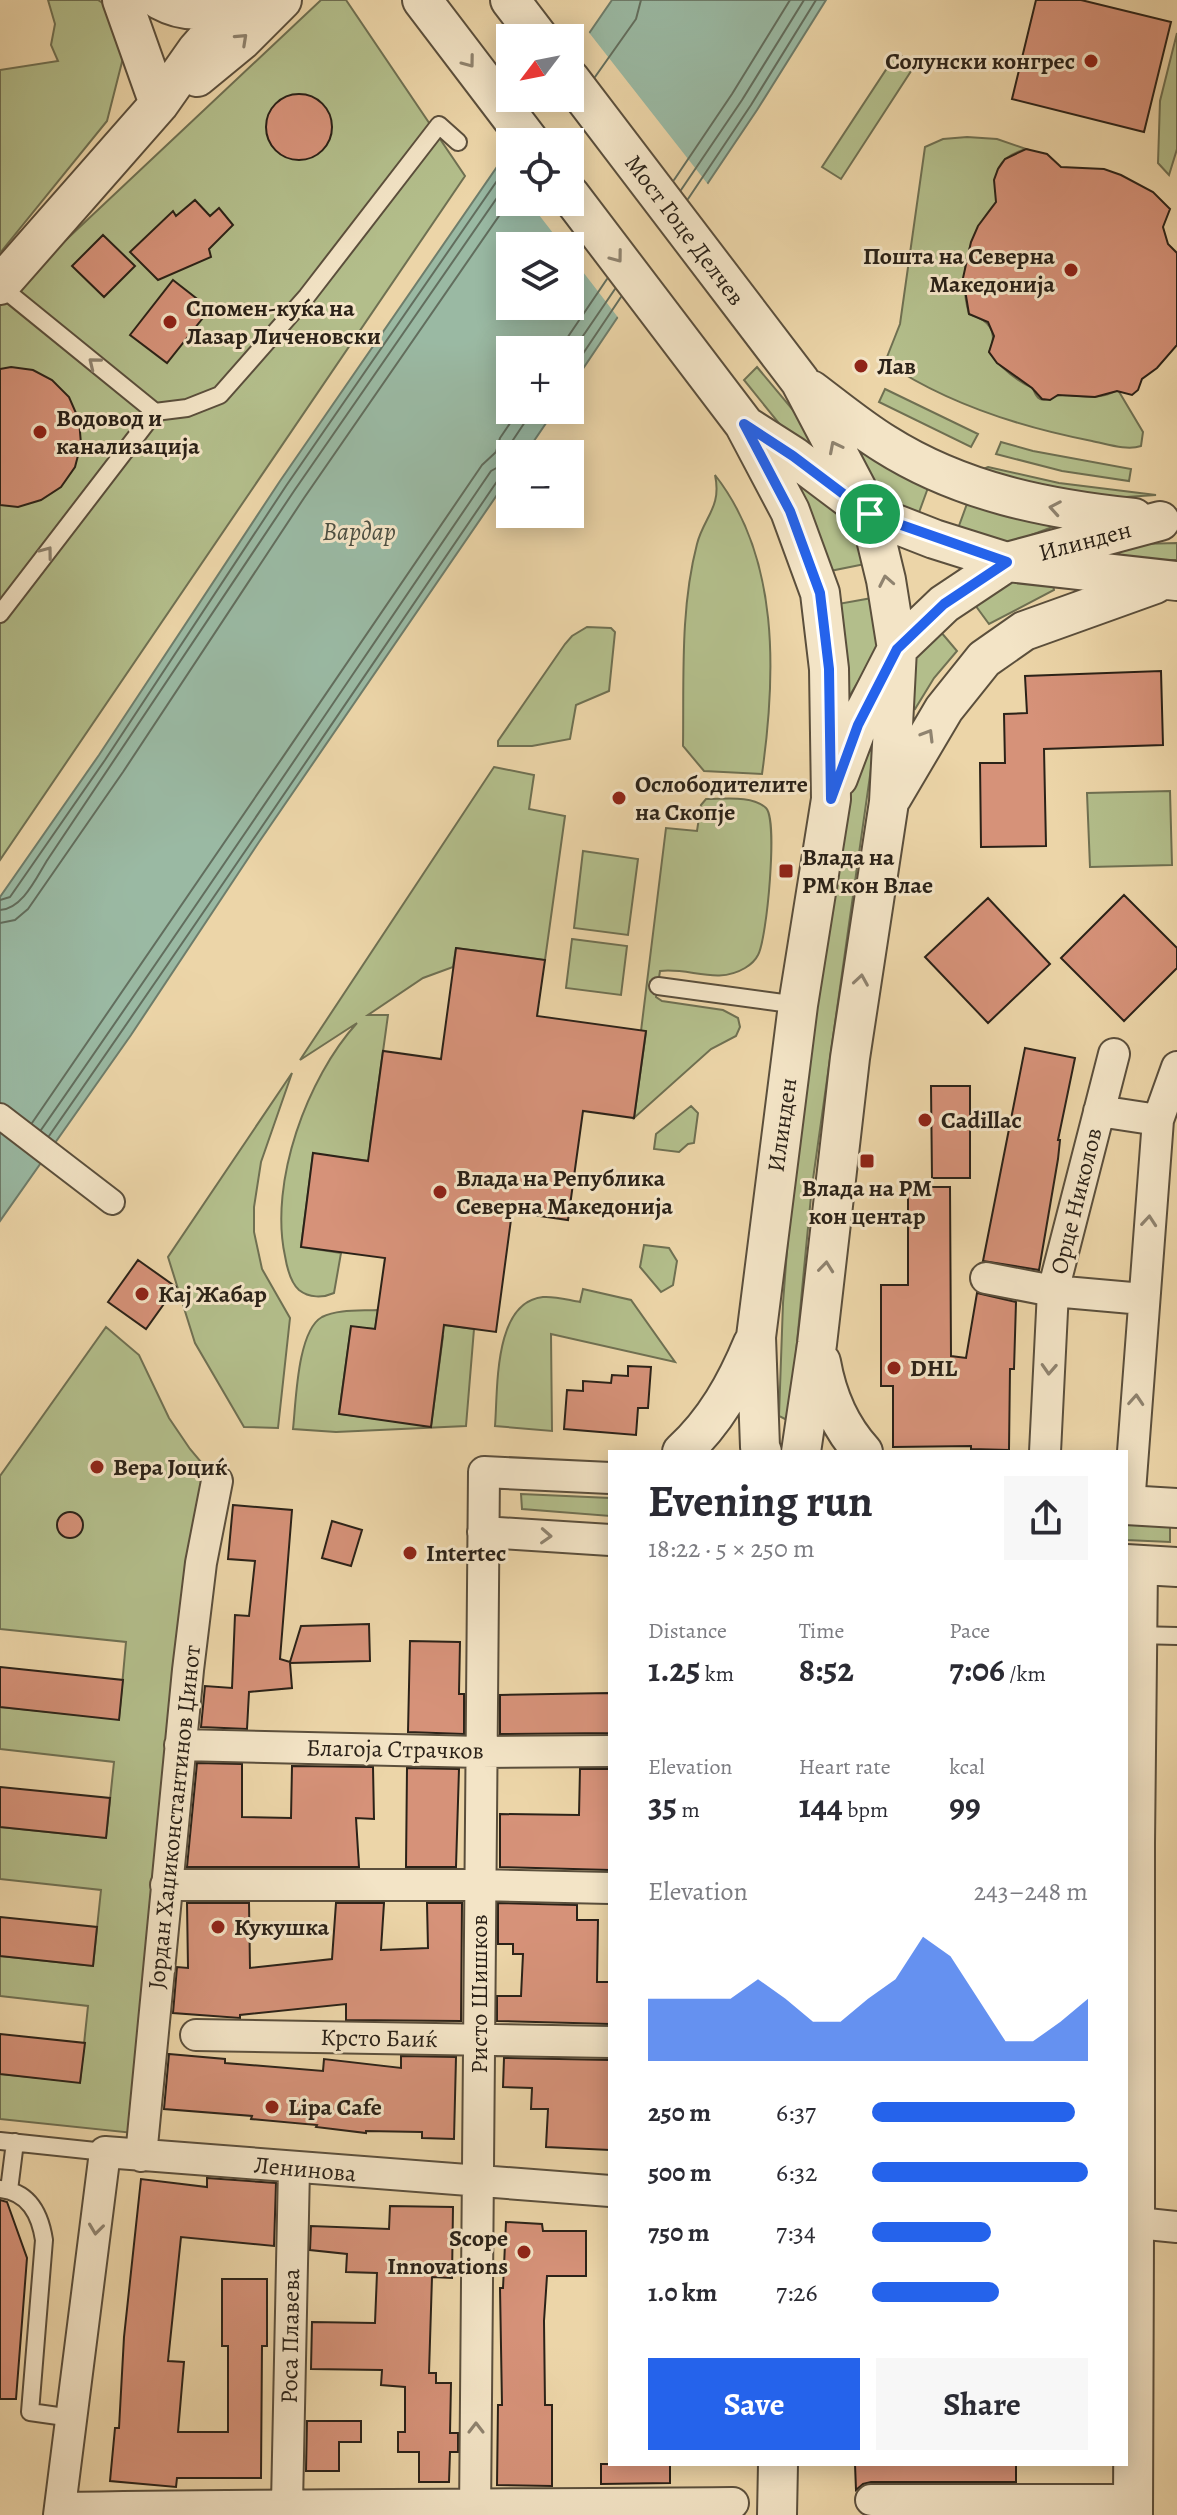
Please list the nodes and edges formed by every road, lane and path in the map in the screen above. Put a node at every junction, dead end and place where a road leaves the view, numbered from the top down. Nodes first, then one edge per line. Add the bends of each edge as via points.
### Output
1 (122, 0) edge
2 (160, 0) edge
3 (232, 0) edge
4 (241, 0) edge
5 (282, 0) edge
6 (422, 0) edge
7 (510, 0) edge
8 (528, 24) edge
9 (584, 97) edge
10 (159, 104) junction
11 (519, 128) edge
12 (458, 142) dead end
13 (584, 213) edge
14 (0, 285) edge
15 (800, 381) junction
16 (155, 412) junction
17 (744, 424) junction
18 (870, 514) junction
19 (1169, 521) edge
20 (1007, 562) junction
21 (1170, 582) edge
22 (0, 614) edge
23 (897, 649) junction
24 (831, 799) junction
25 (889, 802) junction
26 (658, 986) dead end
27 (798, 1005) junction
28 (1114, 1054) dead end
29 (1177, 1067) edge
30 (1099, 1111) junction
31 (0, 1116) edge
32 (1158, 1120) junction
33 (112, 1202) dead end
34 (986, 1278) dead end
35 (1053, 1291) junction
36 (1143, 1299) junction
37 (756, 1337) junction
38 (817, 1344) junction
39 (684, 1450) edge
40 (761, 1450) edge
41 (801, 1450) edge
42 (861, 1450) edge
43 (1045, 1450) edge
44 (608, 1478) edge
45 (217, 1481) dead end
46 (1128, 1505) edge
47 (1177, 1508) edge
48 (483, 1532) junction
49 (608, 1540) edge
50 (1132, 1565) edge
51 (1177, 1567) edge
52 (1137, 1635) junction
53 (1177, 1636) edge
54 (180, 1745) junction
55 (608, 1751) edge
56 (481, 1752) junction
57 (1130, 1843) edge
58 (166, 1885) junction
59 (479, 1885) junction
60 (608, 1888) edge
61 (196, 2035) dead end
62 (479, 2040) junction
63 (608, 2042) edge
64 (8, 2141) edge
65 (105, 2152) junction
66 (141, 2156) junction
67 (294, 2168) junction
68 (478, 2182) junction
69 (4, 2190) edge
70 (608, 2191) edge
71 (1141, 2223) edge
72 (72, 2418) junction
73 (778, 2466) edge
74 (871, 2500) dead end
75 (733, 2503) dead end
76 (287, 2504) junction
77 (1133, 2508) edge
78 (475, 2510) edge
79 (60, 2512) edge
80 (777, 2515) edge

1 - 10 street
2 - 3 street via 193,11
4 - 10 street
10 -> 5 street via 212,67
6 -> 11 street
7 - 8 street
9 - 15 street, Мост Гоце Делчев
10 - 14 street
12 - 16 lane via 439,125 307,296 220,395 187,408
13 -> 17 street
16 -> 14 lane
18 -> 15 street
19 -> 15 street via 1030,503 957,480 886,445
22 -> 16 lane
17 - 18 street
17 - 24 street, Илинден via 790,511 820,593 829,669
18 - 20 street
23 -> 18 street
19 - 20 street, Илинден
20 - 21 street
20 - 23 street, Илинден via 944,604
25 -> 21 street via 944,709 984,659 1024,631
23 - 24 street, Илинден via 858,725
23 - 25 street
24 - 27 street, Илинден
38 -> 25 street via 850,1058
26 - 27 lane
27 - 37 street, Илинден
28 - 30 street, Орце Николов
29 - 32 street
30 - 32 street, Орце Николов
30 - 35 street, Орце Николов
31 - 33 street
36 -> 32 street
34 - 35 street, Орце Николов
35 - 36 street, Орце Николов
35 -> 43 street, Орце Николов
46 -> 36 street
37 - 39 street via 726,1398
37 - 40 street, Илинден
38 - 41 street
38 - 42 street via 831,1401
44 - 48 street, Ристо Шишков via 484,1472
45 - 54 street, Јордан Хаџиконстантинов Џинот via 201,1563
46 - 47 street
48 -> 49 street
48 - 56 street, Ристо Шишков
50 - 51 street
50 - 52 street
52 - 53 lane
52 - 57 street
54 - 56 street, Благоја Страчков
54 - 58 street, Јордан Хаџиконстантинов Џинот
55 - 56 street, Благоја Страчков
56 - 59 street, Ристо Шишков
57 - 71 street
58 - 59 street
58 - 66 street, Јордан Хаџиконстантинов Џинот
59 - 60 street
59 - 62 street, Ристо Шишков
61 - 62 street, Крсто Баиќ
62 - 63 street, Крсто Баиќ
62 - 68 street, Ристо Шишков
64 - 65 lane, Ленинова
64 - 69 lane
65 - 66 street, Ленинова
65 -> 72 street
66 - 67 street, Ленинова
67 - 68 street, Ленинова
67 - 76 street, Роса Плавева
68 - 70 street, Ленинова
78 -> 68 street, Ристо Шишков
69 - 72 lane via 29,2201 41,2219 44,2240 30,2412
71 - 77 street
72 - 79 street
73 - 80 street
74 - 77 street
75 - 78 street
76 - 78 street
76 - 79 street

